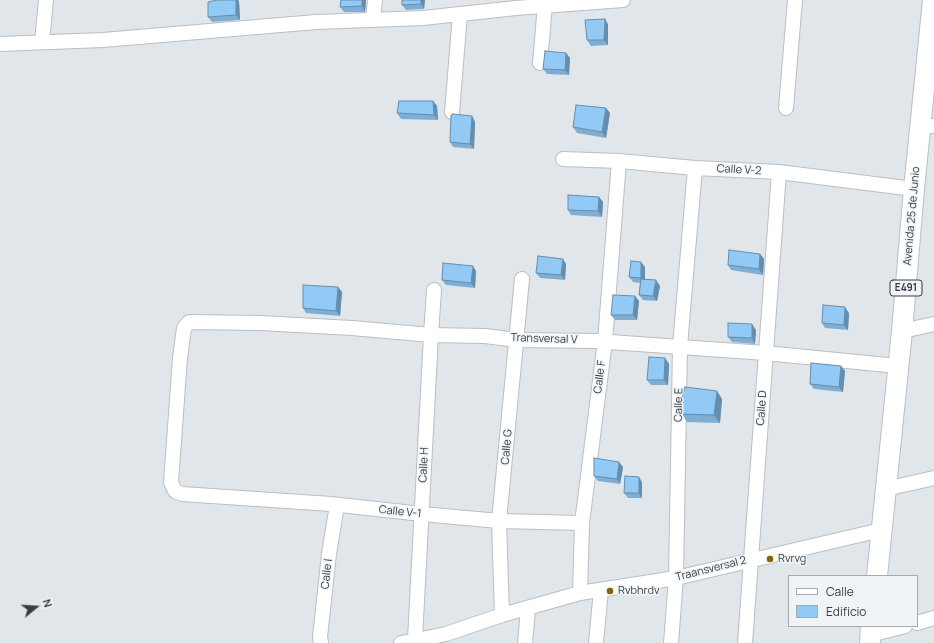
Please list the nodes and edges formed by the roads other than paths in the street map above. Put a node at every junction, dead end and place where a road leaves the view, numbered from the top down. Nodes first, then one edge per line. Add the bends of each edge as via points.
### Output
1 (46, 0) edge
2 (375, 0) edge
3 (623, 0) edge
4 (795, 0) edge
5 (933, 0) edge
6 (545, 5) junction
7 (460, 14) junction
8 (373, 20) junction
9 (42, 42) junction
10 (0, 44) edge
11 (540, 63) dead end
12 (786, 108) dead end
13 (452, 112) dead end
14 (927, 126) edge
15 (563, 159) dead end
16 (619, 161) junction
17 (695, 168) junction
18 (779, 172) junction
19 (914, 189) junction
20 (522, 279) dead end
21 (434, 290) dead end
22 (189, 322) joint
23 (934, 324) edge
24 (902, 332) junction
25 (431, 335) junction
26 (517, 340) junction
27 (605, 341) junction
28 (680, 346) junction
29 (765, 353) junction
30 (898, 366) junction
31 (934, 478) edge
32 (885, 490) junction
33 (337, 505) junction
34 (422, 514) junction
35 (500, 521) junction
36 (582, 523) junction
37 (882, 530) junction
38 (751, 560) junction
39 (877, 575) edge
40 (676, 578) junction
41 (601, 590) junction
42 (580, 593) junction
43 (528, 609) junction
44 (502, 615) junction
45 (934, 618) edge
46 (918, 623) edge
47 (901, 627) edge
48 (871, 635) edge
49 (446, 638) edge
50 (415, 639) junction
51 (321, 643) edge
52 (401, 643) edge
53 (525, 643) edge
54 (596, 643) edge
55 (670, 643) edge
56 (745, 643) edge

1 - 9 street
2 - 8 street
3 - 6 street
4 - 12 street
5 - 14 highway, Avenida 25 de Junio / E491
6 - 7 street
6 - 11 street
7 - 8 street
7 - 13 street
8 - 9 street via 316,22 103,40
9 - 10 street
14 - 19 highway, Avenida 25 de Junio / E491
15 - 16 street, Calle V-2
16 - 17 street, Calle V-2
16 - 27 street, Calle F
17 - 18 street, Calle V-2
17 - 28 street, Calle E
18 - 19 street, Calle V-2
18 - 29 street, Calle D
19 - 24 highway, Avenida 25 de Junio / E491
20 - 26 street, Calle G
21 - 25 street, Calle H
22 - 25 street, Transversal V via 260,323
22 - 33 street, Calle V-1 via 184,328 180,358 171,482 175,491 182,494
23 - 24 street
24 - 30 highway, Avenida 25 de Junio / E491
25 - 26 street, Transversal V via 485,336
25 - 34 street, Calle H
26 - 27 street, Transversal V
26 - 35 street, Calle G
27 - 28 street, Transversal V
27 - 36 street, Calle F
28 - 29 street, Transversal V
28 - 40 street, Calle E
29 - 30 street, Transversal V
29 - 38 street, Calle D
30 - 32 highway, Avenida 25 de Junio / E491
31 - 32 street
32 - 37 highway, Avenida 25 de Junio / E491
33 - 34 street, Calle V-1
33 - 51 street, Calle I via 329,554
34 - 35 street, Calle V-1
34 - 50 street, Calle H
35 - 36 street, Calle V-1
35 - 44 street, Calle G
36 - 42 street, Calle F
37 - 38 street, Traansversal 2
37 - 39 highway, Avenida 25 de Junio / E491
38 - 40 street, Traansversal 2
38 - 56 street, Calle D
40 - 41 street, Traansversal 2
40 - 55 street, Calle E
41 - 42 street, Traansversal 2
41 - 54 street
42 - 43 street, Traansversal 2
43 - 44 street, Traansversal 2
43 - 53 street
44 - 49 street, Traansversal 2
45 - 46 street
47 - 48 street
49 - 50 street, Traansversal 2
50 - 52 street, Traansversal 2

